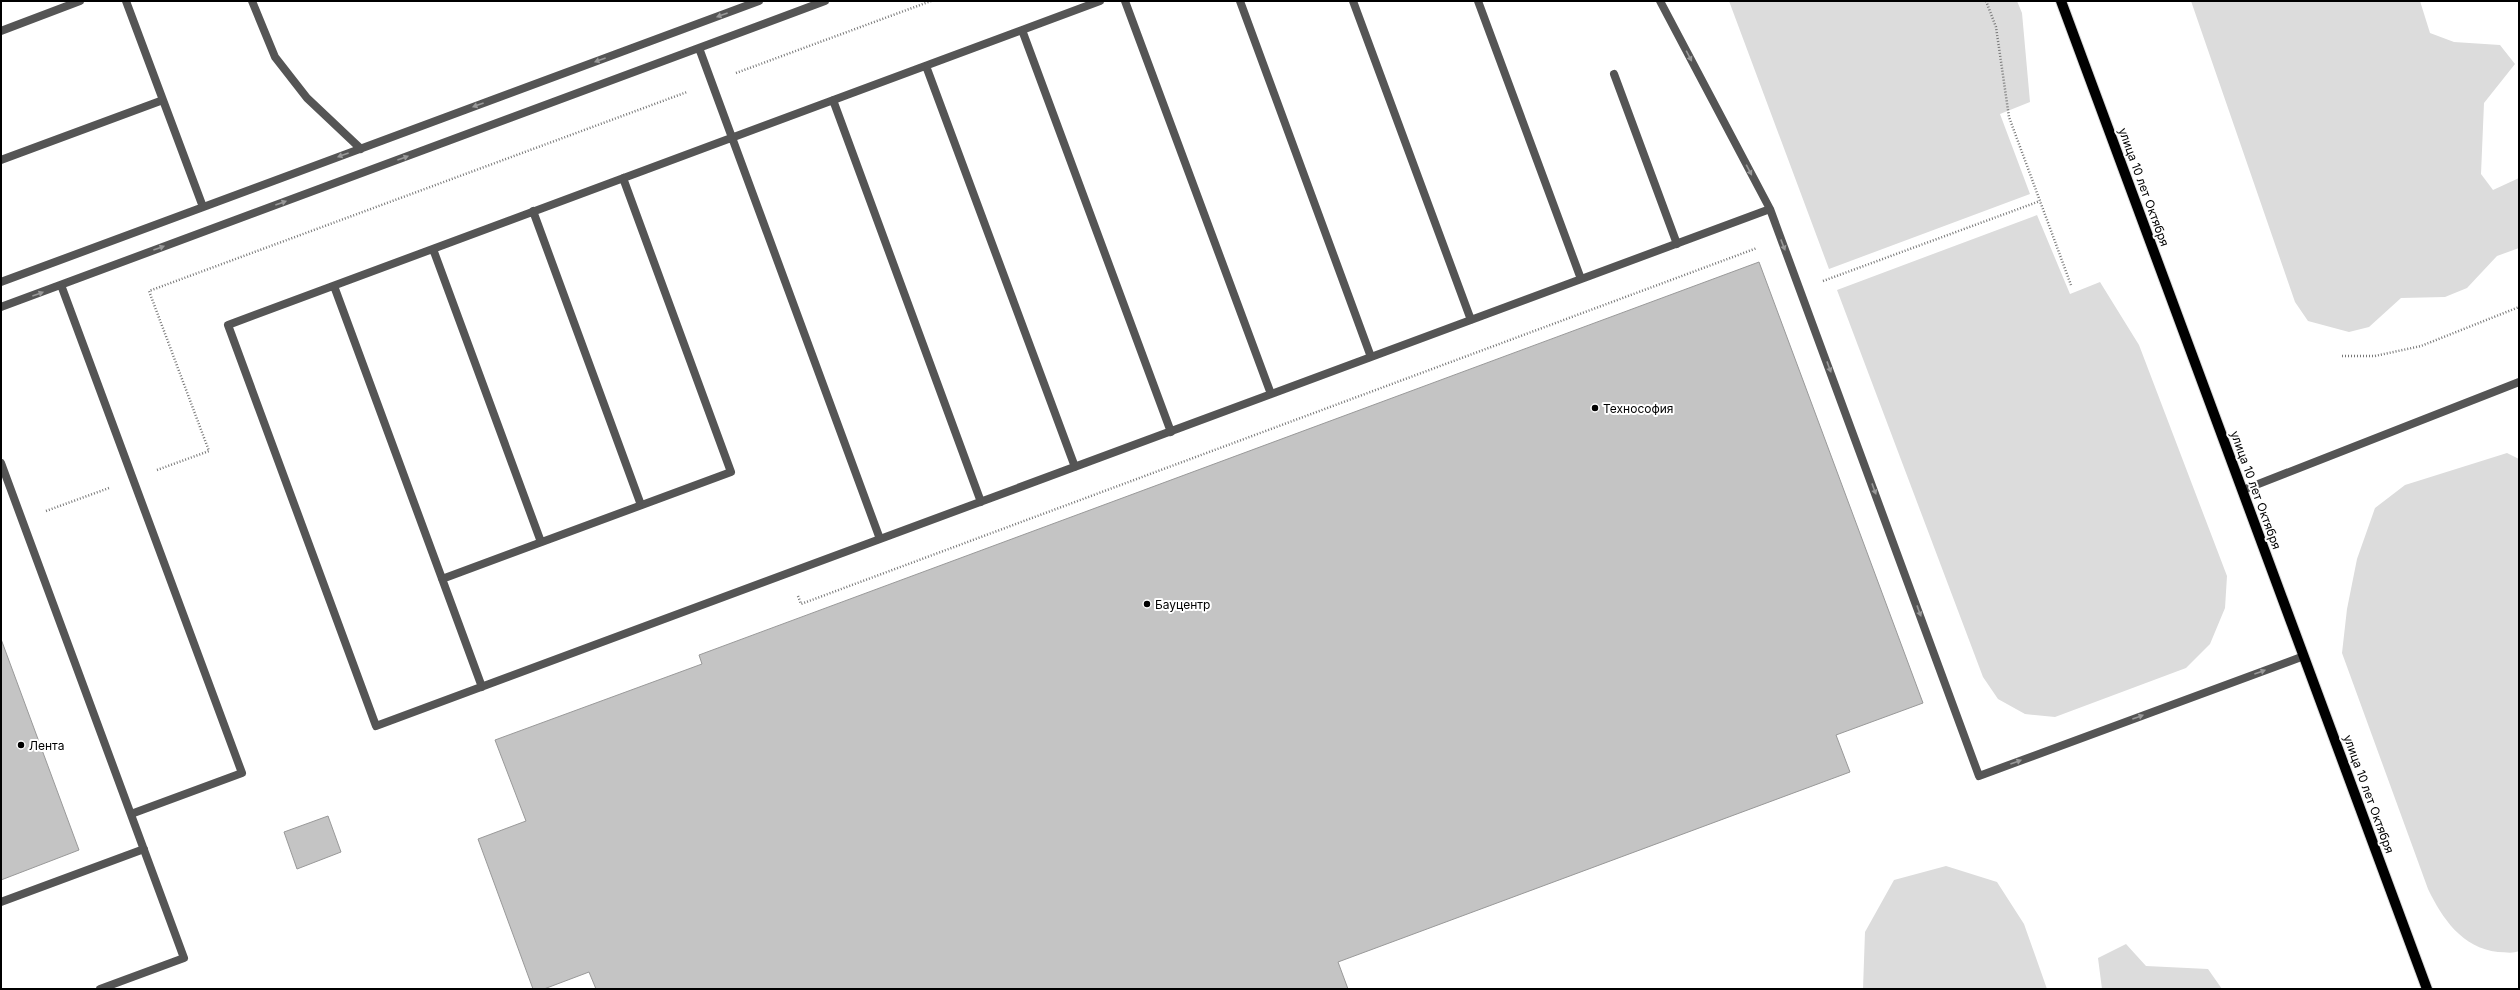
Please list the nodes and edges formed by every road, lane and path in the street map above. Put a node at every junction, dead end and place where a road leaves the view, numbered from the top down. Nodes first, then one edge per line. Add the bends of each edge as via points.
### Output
1 (80, 1) edge
2 (126, 1) edge
3 (252, 1) edge
4 (759, 1) edge
5 (825, 1) edge
6 (1100, 1) edge
7 (1125, 1) edge
8 (1240, 1) edge
9 (1353, 1) edge
10 (1478, 1) edge
11 (1660, 1) edge
12 (1986, 1) edge
13 (2061, 1) edge
14 (1, 30) edge
15 (1022, 30) junction
16 (699, 48) junction
17 (926, 66) junction
18 (1614, 74) dead end
19 (163, 100) junction
20 (833, 100) junction
21 (732, 138) junction
22 (361, 149) junction
23 (1, 160) edge
24 (623, 178) junction
25 (2040, 201) junction
26 (203, 207) junction
27 (1770, 209) junction
28 (533, 211) junction
29 (1677, 244) junction
30 (1765, 245) dead end
31 (433, 248) junction
32 (1581, 279) junction
33 (1, 282) edge
34 (2071, 284) dead end
35 (61, 285) junction
36 (334, 286) junction
37 (1800, 290) junction
38 (1, 307) edge
39 (2519, 307) edge
40 (1471, 320) junction
41 (2342, 356) dead end
42 (1371, 357) junction
43 (2519, 382) edge
44 (1270, 394) junction
45 (1170, 432) junction
46 (1, 462) edge
47 (1075, 467) junction
48 (2243, 490) junction
49 (981, 502) junction
50 (642, 505) junction
51 (880, 539) junction
52 (542, 542) junction
53 (790, 573) junction
54 (442, 579) junction
55 (2304, 656) junction
56 (482, 687) junction
57 (131, 814) junction
58 (144, 849) junction
59 (1, 902) edge
60 (100, 989) edge
61 (2427, 989) edge

1 - 14 street
2 - 19 street
3 - 22 street via 275,57 307,98
4 -> 22 street
5 - 16 street
6 - 15 street
7 - 44 street
8 - 42 street
9 - 40 street
10 - 32 street
11 -> 27 street
12 - 25 path via 1996,27 2009,117
13 - 48 main road, улица 10 лет Октября
15 - 17 street
15 - 45 street
16 - 21 street
35 -> 16 street
17 - 20 street
17 - 47 street
18 - 29 street
19 - 23 street
19 - 26 street
20 - 21 street
20 - 49 street
21 - 24 street
21 - 51 street
22 -> 26 street
24 - 28 street
24 - 50 street via 731,472
25 - 34 path
25 - 37 path
26 - 33 street
27 - 29 street
27 -> 37 street
28 - 31 street
28 - 50 street
29 - 32 street
30 - 53 path via 801,604
31 - 36 street
31 - 52 street
32 - 40 street
38 -> 35 street
35 - 57 street via 242,773
36 - 54 street
36 - 56 street via 228,325 244,370 376,726
37 -> 55 street via 1980,776
39 - 41 path via 2421,346 2375,356
40 - 42 street
42 - 44 street
43 - 48 street
44 - 45 street
45 - 47 street
46 - 57 street
47 - 49 street
48 - 55 main road, улица 10 лет Октября
49 - 51 street
50 - 52 street
51 - 53 street
52 - 54 street
53 - 56 street
54 - 56 street
55 - 61 main road, улица 10 лет Октября
57 - 58 street
58 - 59 street
58 - 60 street via 184,958

